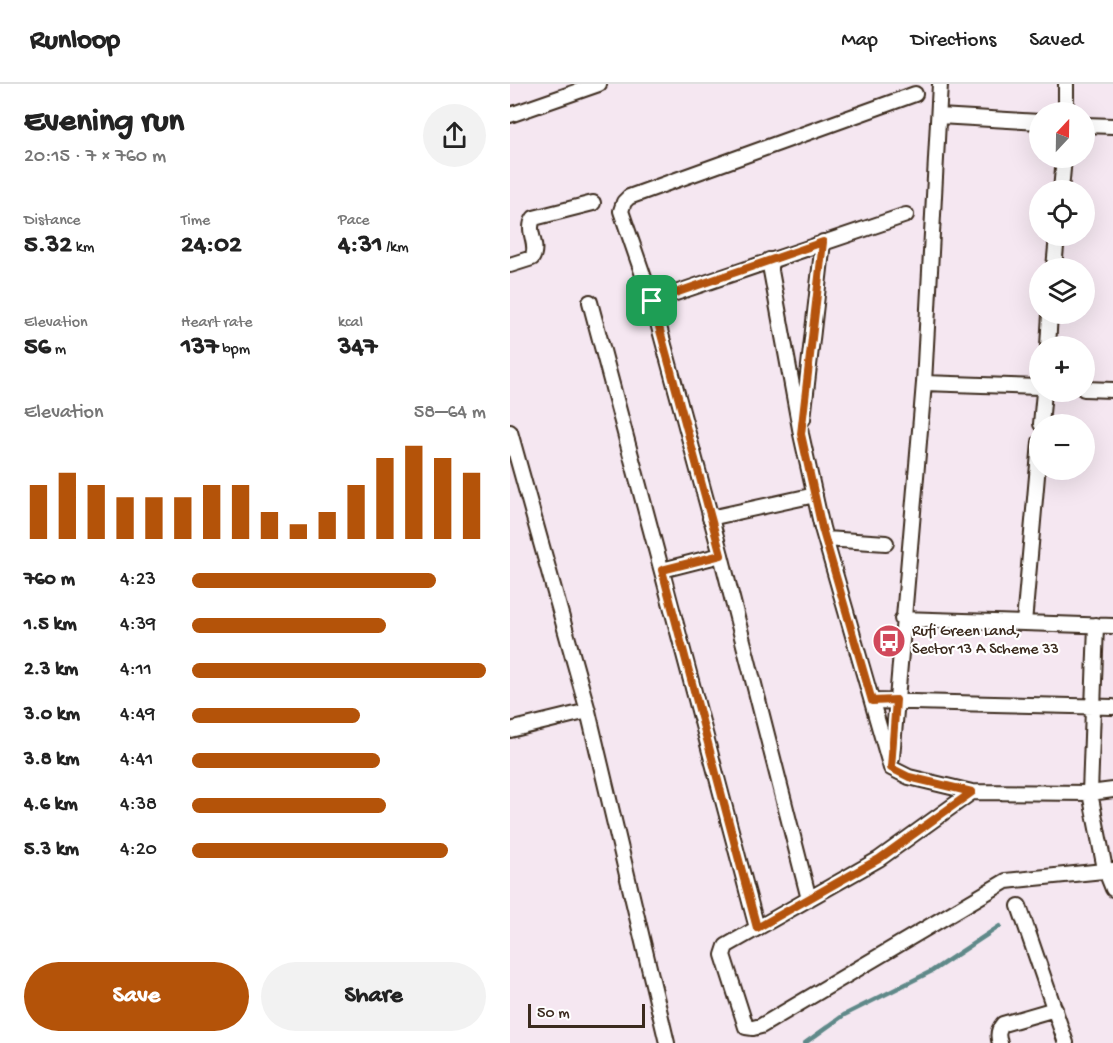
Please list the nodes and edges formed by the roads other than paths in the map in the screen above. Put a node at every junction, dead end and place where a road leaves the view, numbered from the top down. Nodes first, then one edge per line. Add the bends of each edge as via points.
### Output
1 (599, 84) edge
2 (940, 84) edge
3 (1066, 84) edge
4 (915, 94) dead end
5 (1066, 102) edge
6 (510, 115) edge
7 (939, 116) junction
8 (1029, 121) edge
9 (1095, 125) edge
10 (1113, 126) edge
11 (592, 203) dead end
12 (906, 215) dead end
13 (823, 242) junction
14 (769, 260) junction
15 (510, 265) edge
16 (652, 301) junction
17 (590, 302) dead end
18 (924, 383) junction
19 (1029, 387) edge
20 (1095, 389) edge
21 (1113, 390) edge
22 (510, 432) edge
23 (801, 434) junction
24 (1037, 480) edge
25 (815, 495) junction
26 (711, 518) junction
27 (826, 538) junction
28 (886, 543) dead end
29 (721, 555) junction
30 (662, 570) junction
31 (902, 619) junction
32 (1024, 623) junction
33 (1096, 625) junction
34 (1113, 626) edge
35 (896, 700) junction
36 (872, 701) junction
37 (1093, 707) junction
38 (1113, 707) edge
39 (588, 711) junction
40 (510, 730) edge
41 (891, 768) junction
42 (1113, 789) edge
43 (972, 792) junction
44 (1090, 793) junction
45 (1109, 870) edge
46 (1112, 887) edge
47 (808, 899) junction
48 (1019, 906) dead end
49 (757, 928) junction
50 (1054, 1009) junction
51 (667, 1043) edge
52 (1000, 1043) edge
53 (1066, 1043) edge

1 - 6 street
2 - 7 street
3 - 5 street
4 - 16 street via 629,196 621,210
7 - 8 street
7 - 18 street
9 - 10 street
11 - 15 street via 534,218 530,227 535,254
12 - 13 street
13 - 14 street
13 - 23 street
14 - 16 street
14 - 23 street
16 - 26 street
17 - 30 street
18 - 19 street
18 - 31 street
20 - 21 street
22 - 39 street
23 - 25 street
24 - 32 street
25 - 26 street
25 - 27 street
26 - 29 street
27 - 28 street
27 - 36 street
29 - 30 street
29 - 47 street
30 - 49 street
31 - 32 street
31 - 35 street
32 - 33 street
33 - 34 street
33 - 37 street
35 - 36 street
35 - 37 street
35 - 41 street
36 - 41 street
37 - 38 street
37 - 44 street
39 - 40 street
39 - 51 street
41 - 43 street via 909,777
42 - 44 street
43 - 44 street
43 - 47 street via 879,859
44 - 45 street
45 - 46 street
45 - 49 street via 1006,881 753,1028 746,1027 723,951
47 - 49 street
48 - 50 street
50 - 52 street via 1003,1024 999,1028
50 - 53 street

